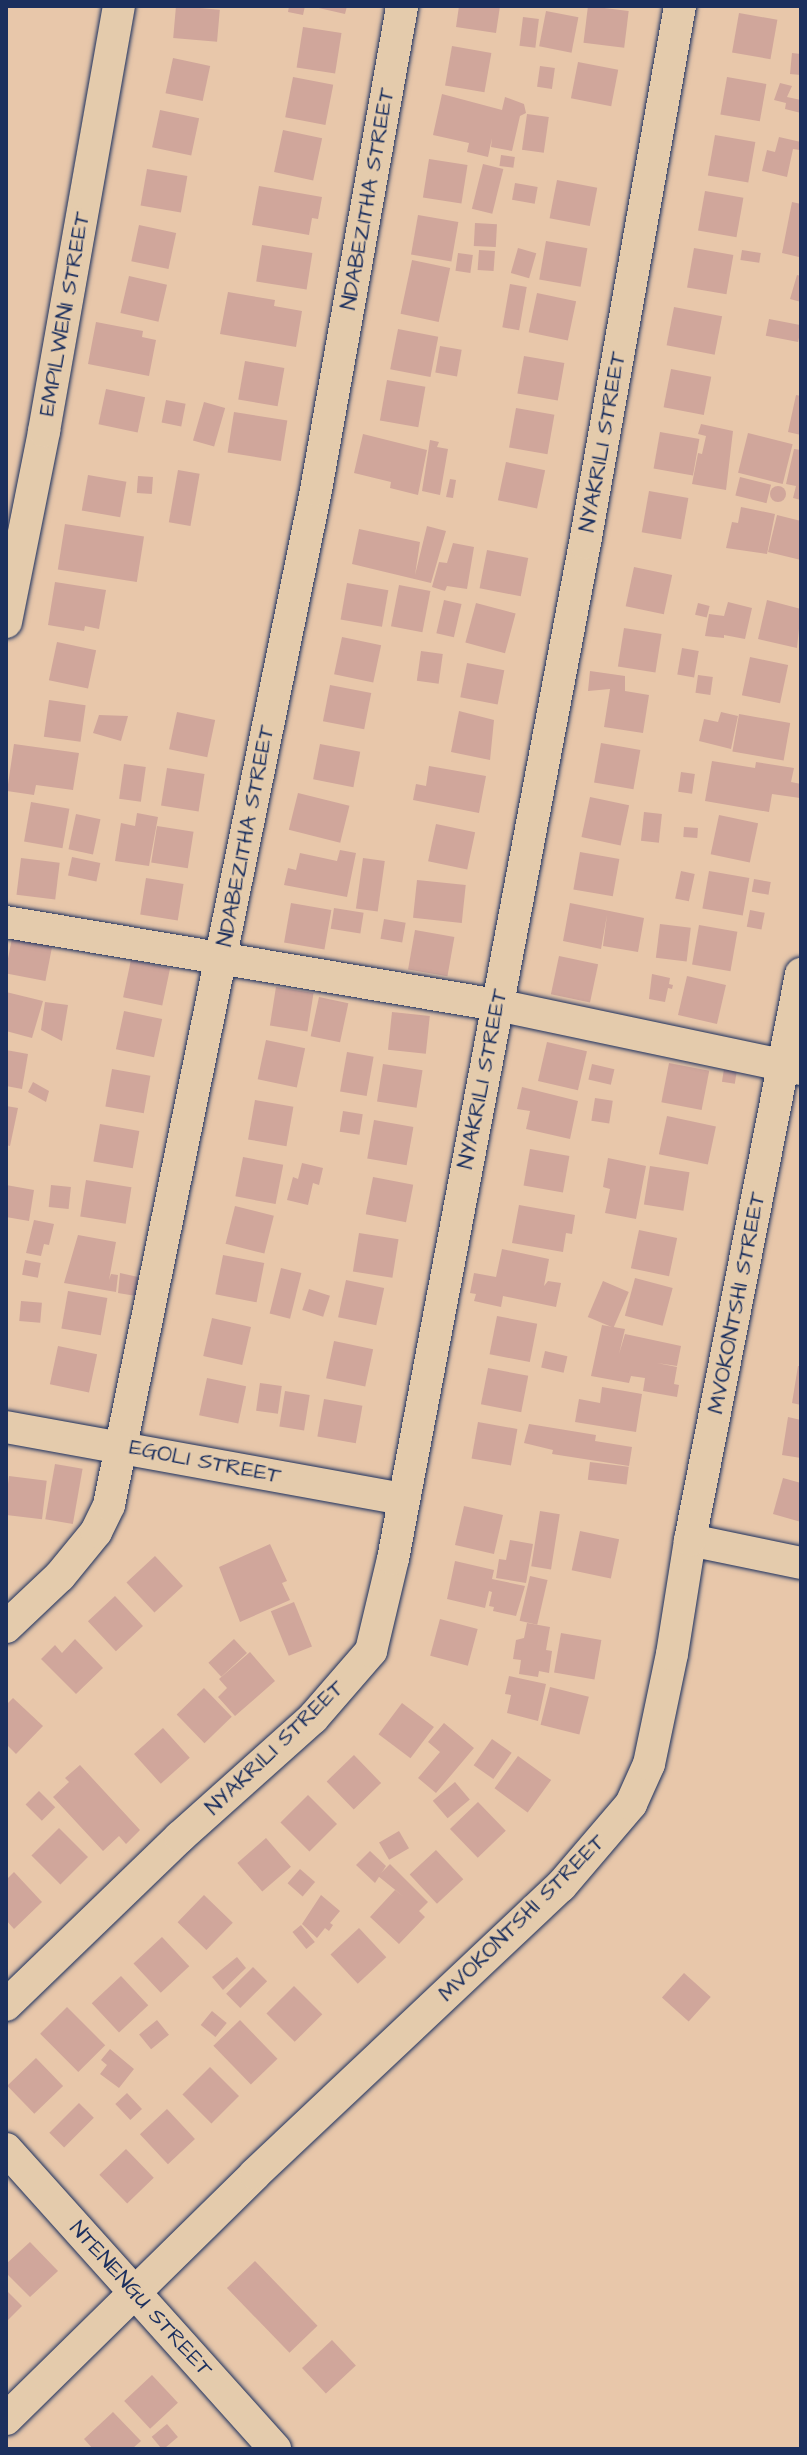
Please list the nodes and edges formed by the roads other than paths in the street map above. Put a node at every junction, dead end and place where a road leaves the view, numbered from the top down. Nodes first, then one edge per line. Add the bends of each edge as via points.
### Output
1 (119, 6) edge
2 (402, 6) edge
3 (680, 6) edge
4 (6, 622) edge
5 (6, 922) edge
6 (221, 959) junction
7 (801, 974) edge
8 (497, 1005) junction
9 (792, 1068) edge
10 (6, 1427) edge
11 (123, 1446) junction
12 (404, 1499) junction
13 (690, 1540) junction
14 (801, 1563) edge
15 (6, 1627) edge
16 (6, 2005) edge
17 (6, 2149) edge
18 (136, 2294) junction
19 (6, 2419) edge
20 (275, 2449) edge

1 - 4 street, EMPILWENI STREET
2 - 6 street, NDABEZITHA STREET via 316,490
3 - 8 street, NYAKRILI STREET
5 - 6 street
6 - 8 street
6 - 11 street, NDABEZITHA STREET
7 - 9 street, MVOKONTSHI STREET
8 - 9 street
8 - 12 street, NYAKRILI STREET
9 - 13 street, MVOKONTSHI STREET
10 - 11 street, EGOLI STREET
11 - 12 street, EGOLI STREET
11 - 15 street, NDABEZITHA STREET via 109,1505 96,1532 60,1576
12 - 16 street, NYAKRILI STREET via 371,1651 313,1718
13 - 14 street
13 - 18 street, MVOKONTSHI STREET via 649,1764 631,1804 561,1886 255,2174
17 - 18 street, NTENENGU STREET
18 - 19 street, MVOKONTSHI STREET
18 - 20 street, NTENENGU STREET

